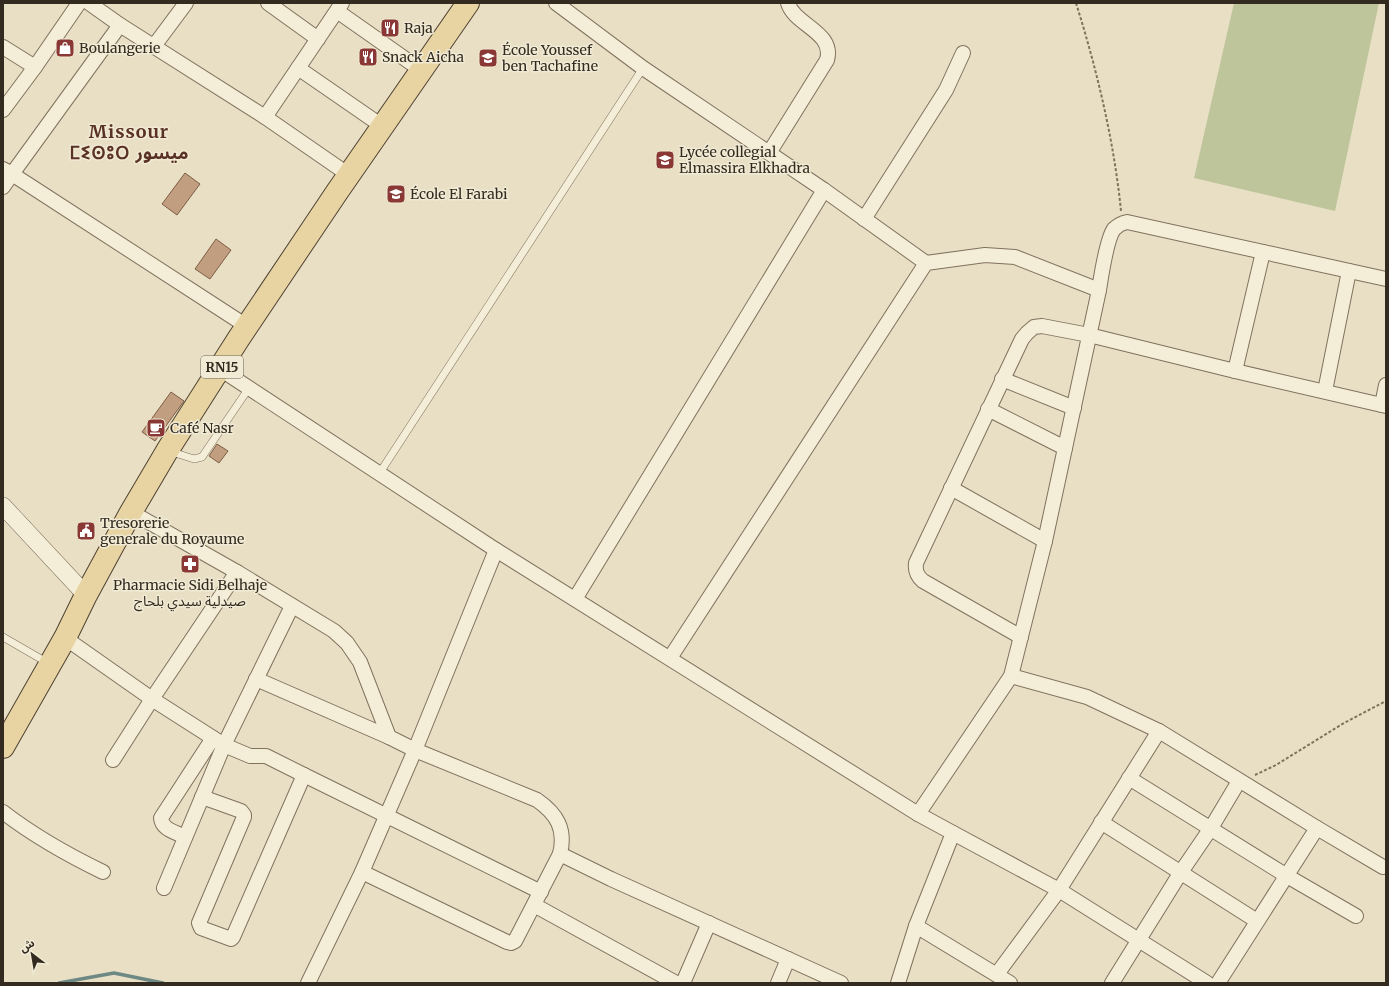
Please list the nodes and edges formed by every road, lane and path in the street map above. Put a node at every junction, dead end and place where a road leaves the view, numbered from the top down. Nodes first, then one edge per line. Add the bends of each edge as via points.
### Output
1 (79, 3) edge
2 (89, 3) edge
3 (186, 3) edge
4 (268, 3) edge
5 (468, 3) edge
6 (556, 3) edge
7 (788, 3) edge
8 (1076, 3) edge
9 (340, 7) edge
10 (120, 25) junction
11 (318, 39) junction
12 (154, 46) junction
13 (3, 47) edge
14 (963, 53) dead end
15 (35, 67) junction
16 (298, 68) junction
17 (643, 68) junction
18 (421, 70) junction
19 (3, 110) edge
20 (265, 117) junction
21 (382, 126) junction
22 (769, 153) junction
23 (8, 171) edge
24 (349, 175) junction
25 (3, 187) edge
26 (824, 190) junction
27 (864, 219) junction
28 (1122, 223) junction
29 (1263, 252) junction
30 (926, 263) junction
31 (1349, 271) junction
32 (1386, 279) edge
33 (1099, 290) junction
34 (248, 327) junction
35 (1089, 335) junction
36 (220, 369) junction
37 (1234, 371) junction
38 (1002, 379) junction
39 (1386, 385) edge
40 (249, 388) junction
41 (1325, 391) junction
42 (1384, 405) edge
43 (1074, 408) junction
44 (988, 409) junction
45 (1065, 448) junction
46 (167, 451) junction
47 (379, 474) junction
48 (951, 488) junction
49 (3, 506) edge
50 (131, 512) junction
51 (1045, 541) junction
52 (496, 550) junction
53 (237, 572) junction
54 (86, 595) junction
55 (575, 599) junction
56 (292, 606) junction
57 (3, 637) edge
58 (1021, 637) junction
59 (65, 638) junction
60 (670, 658) junction
61 (51, 664) junction
62 (1010, 676) junction
63 (256, 679) junction
64 (152, 699) junction
65 (1386, 701) edge
66 (1159, 731) junction
67 (389, 738) junction
68 (219, 742) junction
69 (3, 747) edge
70 (415, 750) junction
71 (113, 760) dead end
72 (304, 775) junction
73 (1129, 778) junction
74 (1239, 781) junction
75 (202, 797) junction
76 (3, 812) edge
77 (918, 814) junction
78 (386, 816) junction
79 (1101, 822) junction
80 (1211, 828) junction
81 (1317, 828) junction
82 (953, 833) junction
83 (185, 837) junction
84 (560, 854) junction
85 (1383, 867) dead end
86 (103, 872) dead end
87 (362, 872) junction
88 (1181, 872) junction
89 (1287, 876) junction
90 (164, 888) dead end
91 (1059, 890) junction
92 (541, 892) junction
93 (534, 905) junction
94 (1356, 916) dead end
95 (1257, 921) junction
96 (709, 923) junction
97 (916, 926) junction
98 (1139, 940) junction
99 (788, 959) junction
100 (997, 974) junction
101 (308, 983) edge
102 (676, 983) edge
103 (683, 983) edge
104 (778, 983) edge
105 (841, 983) edge
106 (898, 983) edge
107 (1010, 983) edge
108 (1112, 983) edge
109 (1207, 983) edge
110 (1218, 983) edge

1 - 15 street
2 - 10 street
3 - 12 street
4 - 11 street
5 - 18 main road, RN15
6 - 17 street
7 - 22 street via 824,40 829,54
8 - 28 path via 1103,105 1118,185
9 - 11 street
9 - 18 street
10 - 12 street
10 - 23 street
11 - 16 street
12 - 20 street
13 - 15 street
14 - 27 street via 946,90
15 - 19 street
16 - 20 street
16 - 21 street
17 - 22 street
17 - 47 lane
18 - 21 main road, RN15
20 - 24 street
21 - 24 main road, RN15
22 - 26 street
23 - 25 street
23 - 34 street
24 - 34 main road, RN15
26 - 27 street
26 - 55 street
27 - 30 street
28 - 29 street via 1133,223
28 - 33 street via 1111,235
29 - 31 street
29 - 37 street
30 - 33 street via 985,255 1015,258
30 - 60 street
31 - 32 street
31 - 41 street
33 - 35 street
34 - 36 main road, RN15
35 - 37 street
35 - 38 street via 1042,326 1034,327 1022,339
35 - 43 street
36 - 40 street
36 - 46 main road, RN15
37 - 41 street
38 - 43 street
38 - 44 street
39 - 42 street
40 - 46 lane via 202,457 194,459
40 - 47 street
41 - 42 street
43 - 45 street
44 - 45 street
44 - 48 street
45 - 51 street
46 - 50 main road, RN15
47 - 52 street
48 - 51 street
48 - 58 street via 916,563 917,573 923,581
49 - 54 street
50 - 53 street
50 - 54 main road, RN15
51 - 58 street
52 - 55 street
52 - 70 street
53 - 56 street
53 - 64 street
54 - 59 main road, RN15
55 - 60 street
56 - 63 street
56 - 67 street via 334,631 347,643 360,662
57 - 61 lane
58 - 62 street
59 - 61 main road, RN15
59 - 64 street
60 - 77 street
61 - 69 main road, RN15
62 - 66 street via 1087,697
62 - 77 street
63 - 67 street
63 - 68 street
64 - 68 street
64 - 71 street
65 - 74 path via 1344,723 1276,765
66 - 73 street
66 - 74 street
67 - 70 street
68 - 72 street via 250,756 266,756
68 - 75 street
68 - 83 street via 161,818 166,828
70 - 78 street
70 - 84 street via 544,805 552,812 562,832
72 - 75 street via 231,939 201,928 199,923 244,815 241,810
72 - 78 street
73 - 79 street
73 - 80 street
74 - 80 street
74 - 81 street
75 - 83 street
76 - 86 street via 65,854
77 - 82 street
78 - 87 street
78 - 92 street
79 - 88 street
79 - 91 street
80 - 88 street
80 - 89 street
81 - 85 street
81 - 89 street
82 - 91 street
82 - 97 street
83 - 90 street
84 - 92 street
84 - 96 street
87 - 93 street via 510,943 515,941
87 - 101 street
88 - 95 street
88 - 98 street
89 - 94 street
89 - 95 street
91 - 98 street
91 - 100 street
92 - 93 street
93 - 102 street
95 - 110 street
96 - 99 street
96 - 103 street
97 - 100 street
97 - 106 street
98 - 108 street
98 - 109 street
99 - 104 street
99 - 105 street
100 - 107 street

